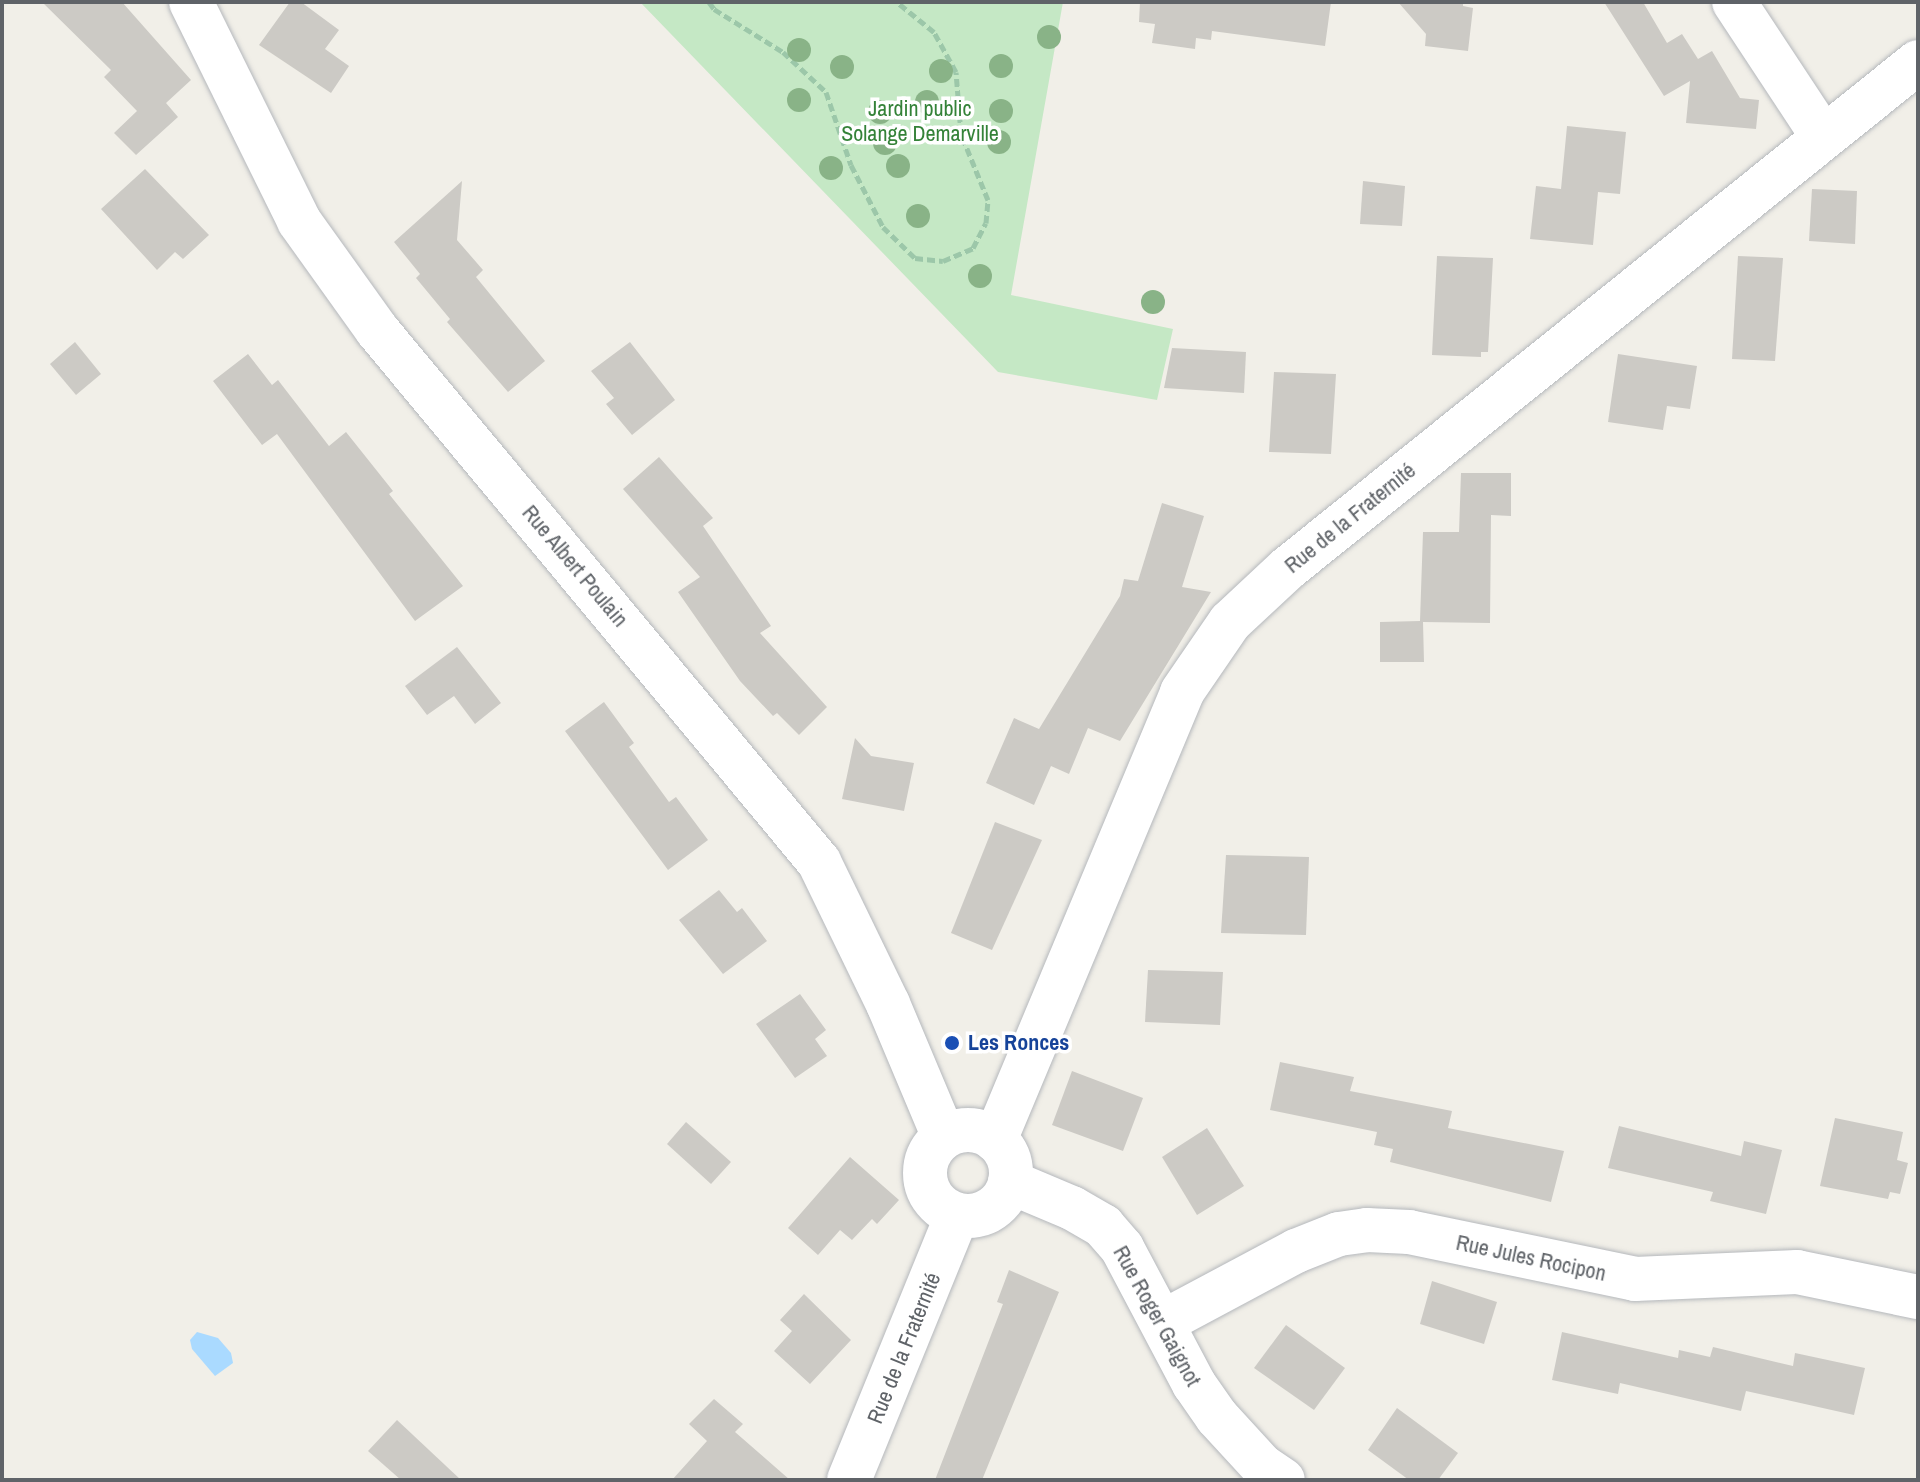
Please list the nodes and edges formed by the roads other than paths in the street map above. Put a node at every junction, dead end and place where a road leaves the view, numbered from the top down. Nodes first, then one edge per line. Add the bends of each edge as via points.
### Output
1 (191, 2) edge
2 (1734, 2) edge
3 (1918, 62) edge
4 (1823, 137) junction
5 (944, 1137) junction
6 (995, 1140) junction
7 (1010, 1182) junction
8 (957, 1215) junction
9 (1918, 1297) edge
10 (1163, 1322) junction
11 (849, 1480) edge
12 (1283, 1480) edge

1 - 5 street, Rue Albert Poulain via 299,221 377,330 819,862 888,1004
2 - 4 street
3 - 4 street, Rue de la Fraternité
4 - 6 street, Rue de la Fraternité via 1288,568 1230,622 1182,692
5 - 6 street via 970,1130
5 - 8 street via 927,1159 927,1188 944,1209
6 - 7 street via 1008,1159
7 - 8 street via 996,1206 984,1213
7 - 10 street, Rue Roger Gaignot via 1103,1226 1122,1248
8 - 11 street, Rue de la Fraternité
9 - 10 street, Rue Jules Rocipon via 1797,1272 1635,1279 1409,1232 1367,1230 1339,1234 1296,1251
10 - 12 street, Rue Roger Gaignot via 1217,1417 1262,1466

